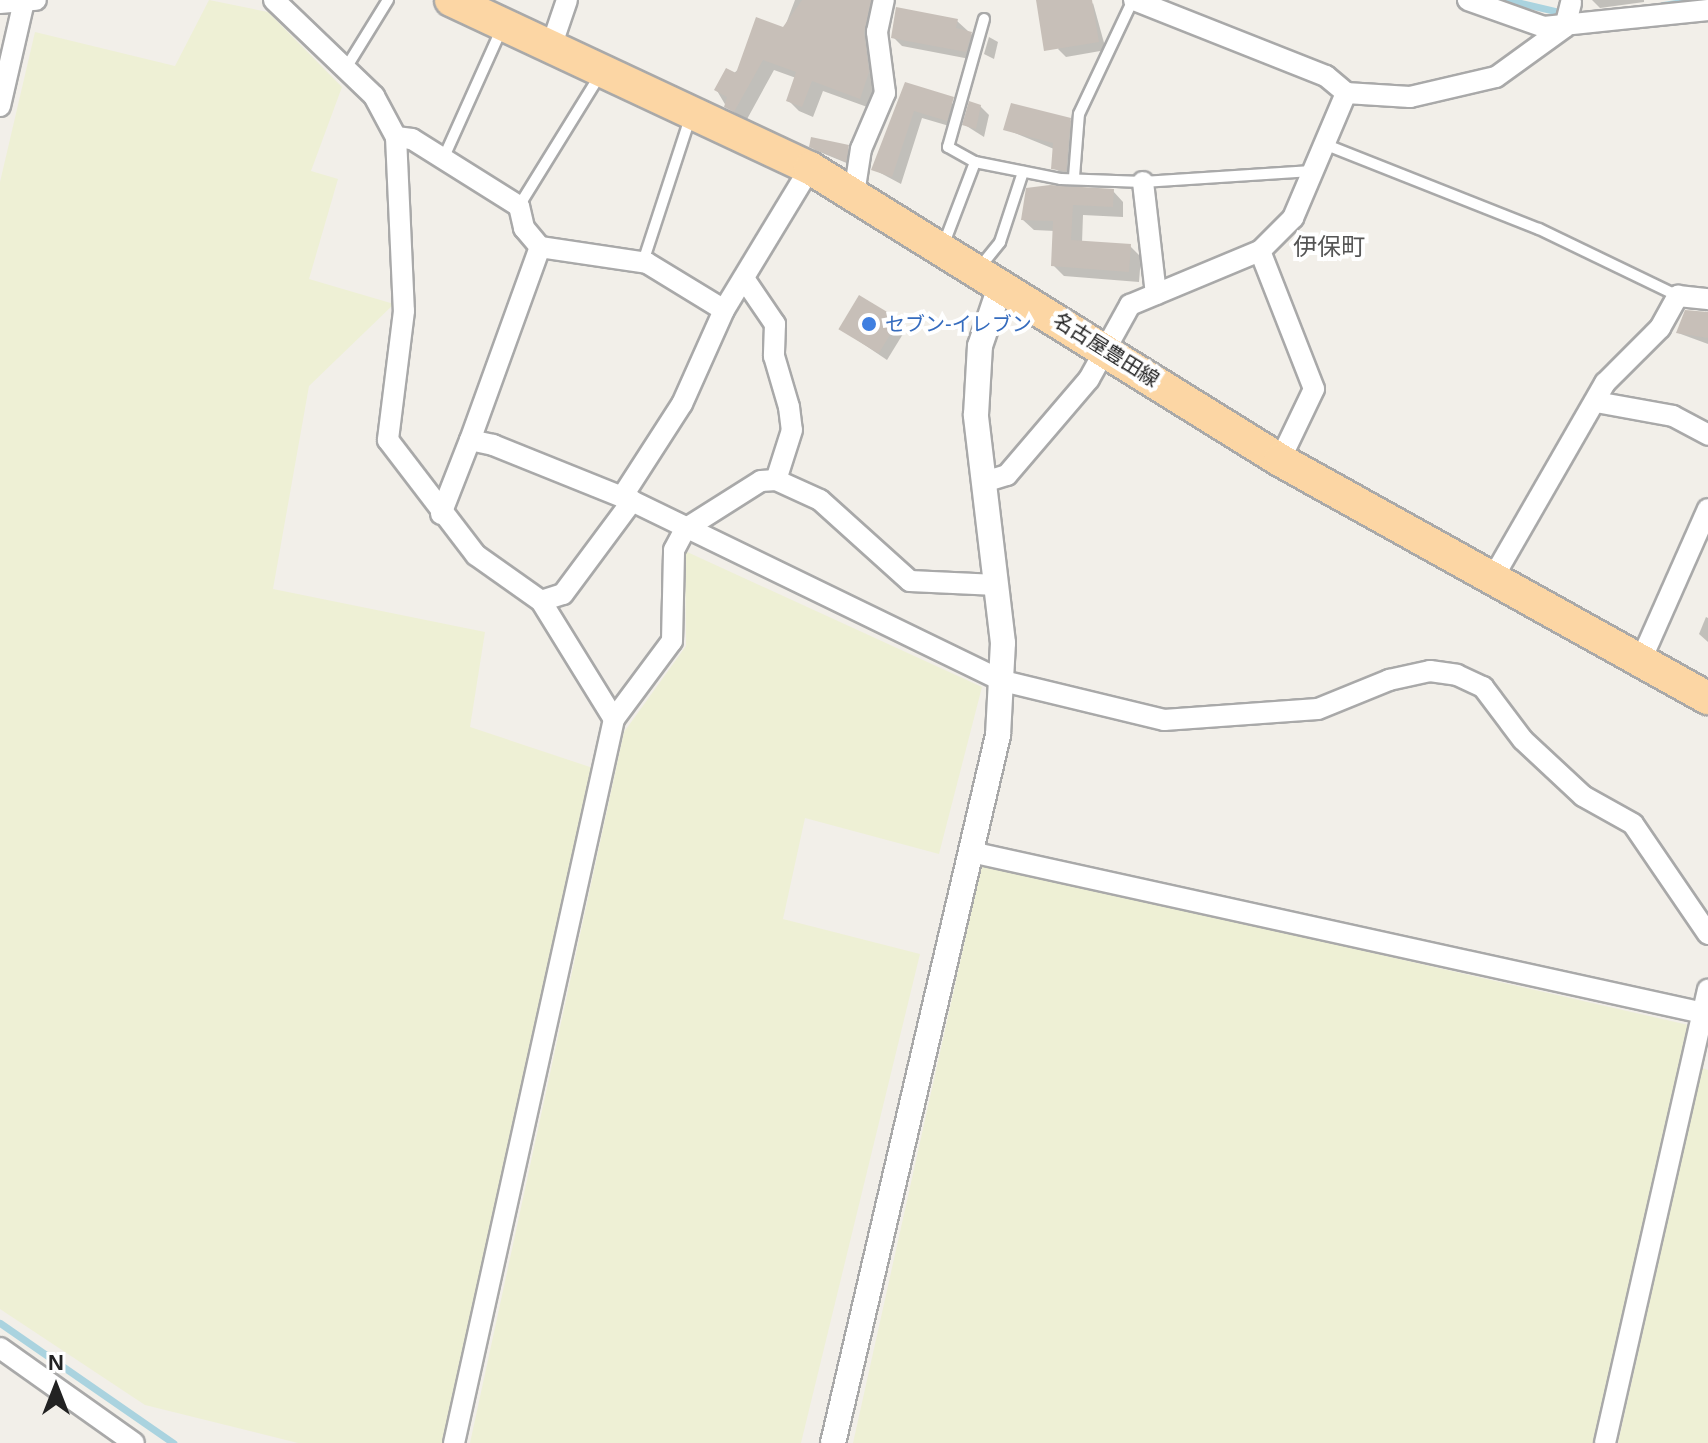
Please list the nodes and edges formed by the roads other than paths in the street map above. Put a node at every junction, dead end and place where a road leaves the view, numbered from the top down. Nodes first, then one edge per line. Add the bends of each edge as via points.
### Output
1 (36, 0) edge
2 (274, 0) edge
3 (388, 0) edge
4 (451, 0) edge
5 (567, 0) edge
6 (884, 0) edge
7 (1133, 0) edge
8 (1468, 0) edge
9 (24, 1) edge
10 (0, 3) edge
11 (1708, 10) edge
12 (1568, 16) junction
13 (984, 19) dead end
14 (504, 23) junction
15 (552, 44) junction
16 (604, 67) junction
17 (346, 68) junction
18 (1346, 93) junction
19 (0, 106) edge
20 (696, 110) junction
21 (396, 137) junction
22 (1324, 144) junction
23 (444, 157) junction
24 (975, 162) junction
25 (810, 168) junction
26 (1312, 171) junction
27 (1023, 172) junction
28 (1074, 177) junction
29 (1143, 182) junction
30 (854, 194) junction
31 (519, 206) junction
32 (942, 246) junction
33 (540, 247) junction
34 (1260, 251) junction
35 (643, 263) junction
36 (990, 277) junction
37 (747, 283) junction
38 (1156, 294) junction
39 (1678, 296) junction
40 (1708, 299) edge
41 (724, 310) junction
42 (1108, 351) junction
43 (1596, 402) junction
44 (1708, 435) edge
45 (470, 440) junction
46 (1280, 460) junction
47 (776, 480) junction
48 (984, 482) junction
49 (627, 499) junction
50 (1708, 509) edge
51 (441, 514) junction
52 (685, 529) junction
53 (1494, 576) junction
54 (997, 585) junction
55 (541, 601) junction
56 (1641, 660) junction
57 (1003, 681) junction
58 (1708, 698) edge
59 (614, 719) junction
60 (971, 852) junction
61 (1708, 934) edge
62 (1708, 990) edge
63 (1704, 1013) edge
64 (0, 1348) edge
65 (134, 1443) edge
66 (454, 1443) edge
67 (833, 1443) edge
68 (1605, 1443) edge

1 - 9 street
2 - 17 street
3 - 17 lane
4 - 14 main road, 名古屋豊田線
5 - 15 street
6 - 30 street via 877,32 885,93 861,149
7 - 18 street via 1326,76
7 - 28 lane via 1079,114
8 - 12 street
9 - 10 street
9 - 19 street
11 - 12 street
12 - 18 street via 1496,77 1410,97
13 - 24 lane via 948,147
14 - 15 main road, 名古屋豊田線
14 - 23 lane
15 - 16 main road, 名古屋豊田線
16 - 20 main road, 名古屋豊田線
16 - 31 lane
17 - 21 street via 374,96
18 - 22 street
20 - 25 main road, 名古屋豊田線
20 - 35 lane
21 - 23 street
21 - 51 street via 404,311 388,440
22 - 26 street
22 - 39 lane via 1539,229
23 - 31 street
24 - 27 lane
24 - 32 lane
25 - 30 main road, 名古屋豊田線
25 - 37 street
26 - 29 lane
26 - 34 street via 1293,218
27 - 28 lane
27 - 36 lane
28 - 29 lane
29 - 38 street
30 - 32 main road, 名古屋豊田線
31 - 33 street via 524,228
32 - 36 main road, 名古屋豊田線
33 - 35 street
33 - 45 street
34 - 38 street
34 - 46 street via 1314,389
35 - 41 street
36 - 42 main road, 名古屋豊田線
36 - 48 street via 976,374
37 - 41 street
37 - 47 street via 775,324 774,356 789,407 792,430
38 - 42 street via 1130,305
39 - 40 street
39 - 43 street
41 - 49 street via 682,404
42 - 46 main road, 名古屋豊田線
42 - 48 street via 1007,475
43 - 44 street via 1673,416
43 - 53 street
45 - 49 street
45 - 51 street
46 - 53 main road, 名古屋豊田線
47 - 52 street via 761,481
47 - 54 street via 820,500 910,581
48 - 54 street
49 - 52 street
49 - 55 street via 563,594
50 - 56 street
51 - 55 street via 476,555
52 - 57 street
52 - 59 street via 674,550 672,641
53 - 56 main road, 名古屋豊田線
54 - 57 street
55 - 59 street
56 - 58 main road, 名古屋豊田線
57 - 60 street
57 - 61 street via 1164,720 1318,709 1389,680 1430,671 1457,675 1483,687 1523,740 1583,796 1633,824
59 - 66 street
60 - 63 street
60 - 67 street
62 - 63 street
63 - 68 street
64 - 65 street

